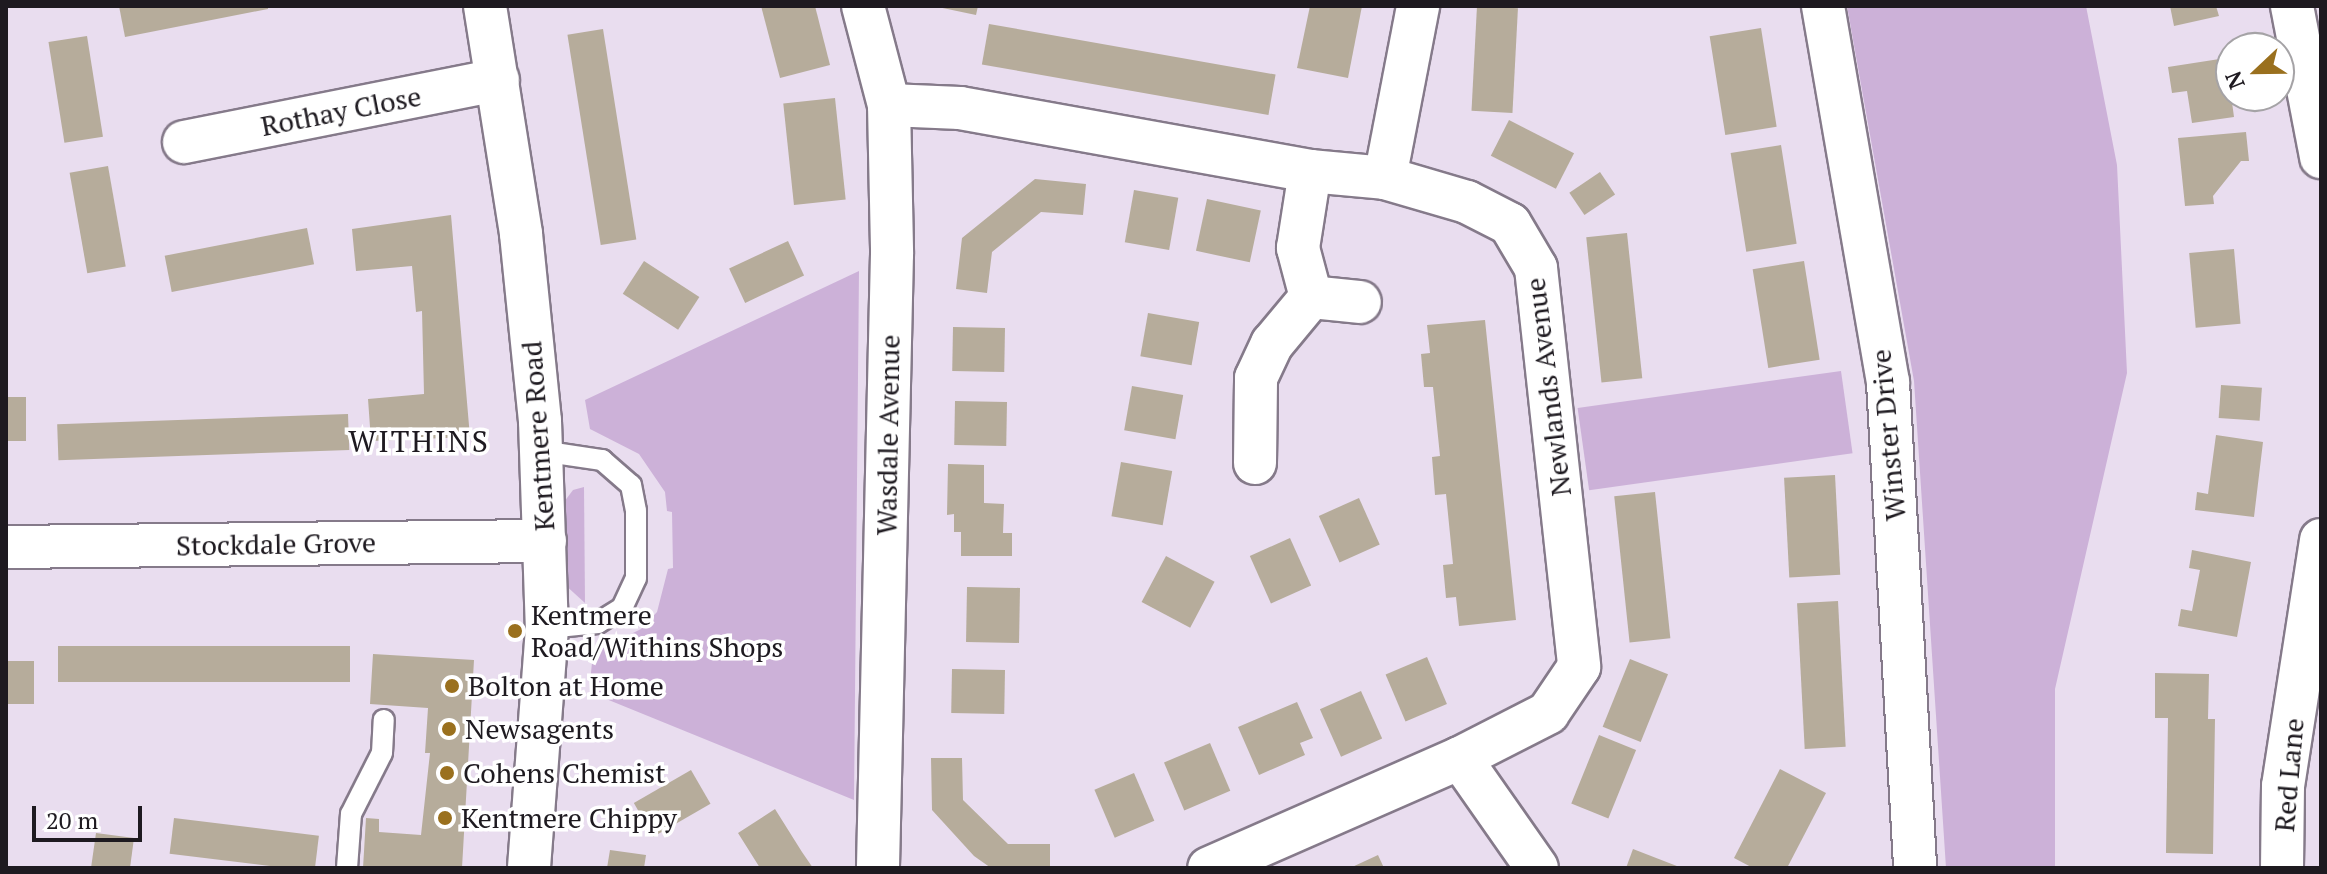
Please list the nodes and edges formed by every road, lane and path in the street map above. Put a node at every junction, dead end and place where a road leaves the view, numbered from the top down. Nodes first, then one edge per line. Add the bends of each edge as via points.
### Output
1 (485, 6) edge
2 (863, 6) edge
3 (1418, 6) edge
4 (1823, 6) edge
5 (2292, 6) edge
6 (498, 80) junction
7 (889, 105) junction
8 (180, 144) dead end
9 (2321, 157) edge
10 (1310, 171) junction
11 (1385, 178) junction
12 (1311, 297) junction
13 (1360, 302) dead end
14 (541, 451) junction
15 (1256, 469) dead end
16 (2321, 540) edge
17 (545, 541) junction
18 (6, 547) edge
19 (547, 628) junction
20 (384, 720) dead end
21 (1460, 758) junction
22 (347, 868) edge
23 (529, 868) edge
24 (878, 868) edge
25 (1209, 868) edge
26 (1537, 868) edge
27 (1915, 868) edge
28 (2282, 868) edge

1 - 6 street, Kentmere Road
2 - 7 street, Wasdale Avenue
3 - 11 street
4 - 27 street, Winster Drive via 1888,382
5 - 9 street
6 - 8 street, Rothay Close
6 - 14 street, Kentmere Road via 521,234
7 - 10 street, Newlands Avenue via 960,108
7 - 24 street, Wasdale Avenue via 892,270
10 - 11 street, Newlands Avenue
10 - 12 street via 1298,248
11 - 21 street, Newlands Avenue via 1467,202 1510,224 1536,268 1579,667 1548,713
12 - 13 street
12 - 15 street via 1272,344 1256,378
14 - 17 street, Kentmere Road
14 - 19 lane via 602,460 631,485 636,511 636,578 622,608 598,623
16 - 28 street, Red Lane via 2283,786
17 - 18 street, Stockdale Grove
17 - 19 street, Kentmere Road
19 - 23 street, Kentmere Road
20 - 22 lane via 382,753 351,814
21 - 25 street, Newlands Avenue
21 - 26 street

